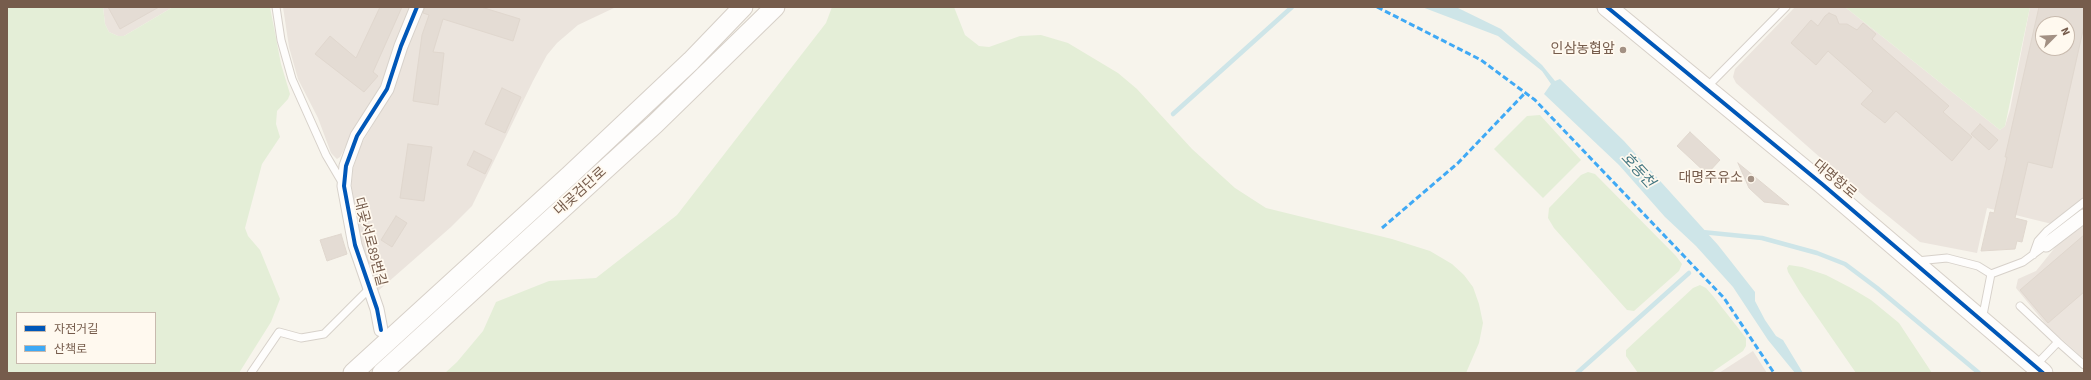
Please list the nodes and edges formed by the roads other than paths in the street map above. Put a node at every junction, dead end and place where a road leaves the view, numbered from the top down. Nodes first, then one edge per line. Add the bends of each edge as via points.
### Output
1 (276, 7) edge
2 (417, 7) edge
3 (744, 7) edge
4 (775, 7) edge
5 (1607, 7) edge
6 (1786, 7) edge
7 (1706, 88) junction
8 (344, 186) junction
9 (2084, 202) edge
10 (2084, 216) edge
11 (2046, 245) joint
12 (2033, 255) junction
13 (1913, 262) junction
14 (1991, 274) junction
15 (370, 288) junction
16 (2020, 306) dead end
17 (1982, 321) junction
18 (381, 330) dead end
19 (2058, 342) junction
20 (2084, 365) edge
21 (2039, 370) edge
22 (251, 373) edge
23 (353, 373) edge
24 (382, 373) edge

1 - 8 lane, 대곶서로89번길 via 281,40 292,79 326,155
2 - 8 street, 대곶서로89번길 via 401,46 388,89 364,124 350,151
3 - 23 main road, 대곶검단로 via 576,170
4 - 24 main road, 대곶검단로 via 655,124
5 - 7 main road, 대명항로
6 - 7 lane
7 - 13 main road, 대명항로
8 - 15 street, 대곶서로89번길 via 355,244
9 - 12 lane via 2046,231 2038,241
10 - 11 street
11 - 12 lane
12 - 14 lane via 2023,262
13 - 14 lane via 1948,258 1978,266
13 - 17 main road, 대명항로
14 - 17 lane
15 - 18 street, 대곶서로89번길
15 - 22 lane, 대곶서로89번길 via 324,334 300,338 279,332
16 - 19 lane
17 - 21 main road, 대명항로
19 - 20 lane
19 - 21 lane

